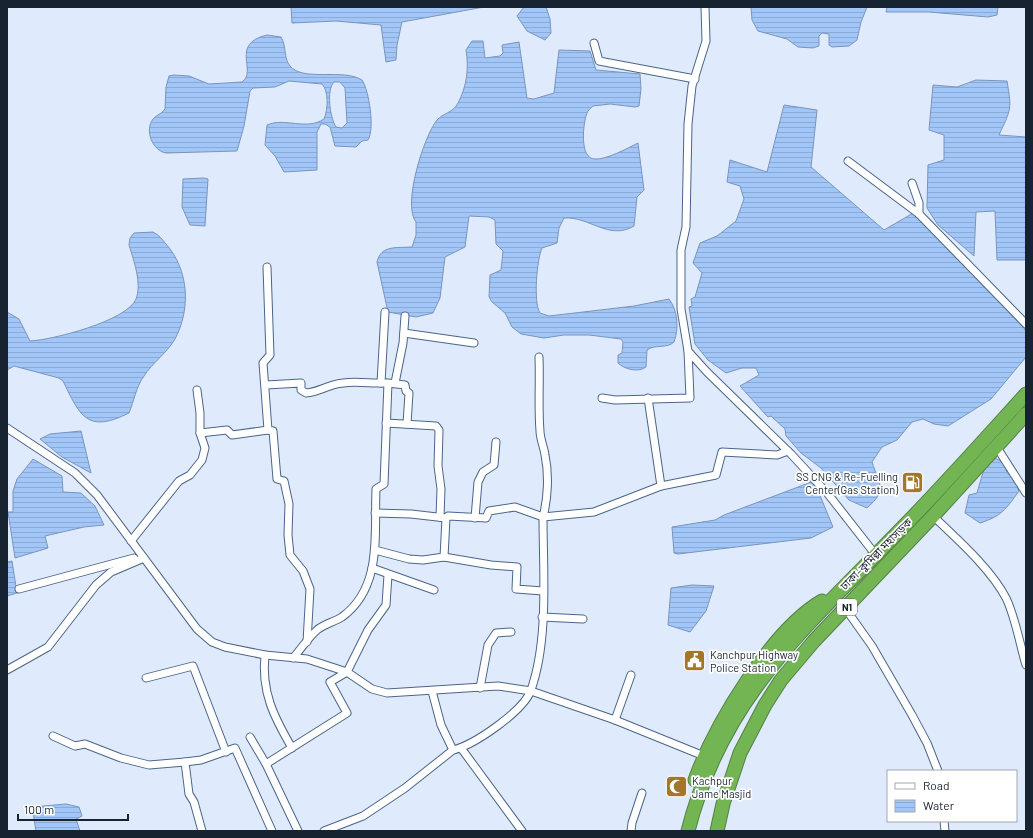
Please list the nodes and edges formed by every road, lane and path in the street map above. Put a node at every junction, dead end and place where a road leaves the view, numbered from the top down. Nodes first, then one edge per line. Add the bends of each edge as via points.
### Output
1 (705, 7) edge
2 (594, 43) dead end
3 (695, 79) junction
4 (848, 161) dead end
5 (912, 183) dead end
6 (919, 214) junction
7 (267, 267) dead end
8 (385, 312) dead end
9 (405, 316) dead end
10 (1026, 324) edge
11 (404, 333) junction
12 (474, 343) dead end
13 (688, 351) junction
14 (539, 357) dead end
15 (388, 383) junction
16 (266, 385) junction
17 (196, 390) dead end
18 (1026, 394) edge
19 (602, 398) dead end
20 (648, 398) junction
21 (1026, 414) edge
22 (386, 423) junction
23 (407, 424) junction
24 (7, 428) edge
25 (268, 430) junction
26 (200, 433) junction
27 (496, 442) dead end
28 (996, 446) junction
29 (788, 451) junction
30 (661, 486) junction
31 (1026, 492) edge
32 (375, 513) junction
33 (933, 516) junction
34 (543, 517) junction
35 (443, 518) junction
36 (475, 518) junction
37 (131, 541) junction
38 (375, 550) junction
39 (875, 554) junction
40 (143, 557) junction
41 (444, 557) junction
42 (372, 568) junction
43 (388, 575) junction
44 (19, 589) dead end
45 (434, 590) dead end
46 (543, 591) junction
47 (836, 594) junction
48 (845, 608) junction
49 (542, 618) junction
50 (583, 619) dead end
51 (511, 632) dead end
52 (307, 642) junction
53 (265, 655) junction
54 (293, 658) junction
55 (1026, 665) edge
56 (7, 670) edge
57 (348, 672) junction
58 (631, 675) dead end
59 (146, 678) dead end
60 (480, 688) junction
61 (432, 691) junction
62 (531, 691) junction
63 (615, 720) junction
64 (53, 736) dead end
65 (250, 737) dead end
66 (292, 748) junction
67 (461, 748) junction
68 (453, 750) junction
69 (226, 752) junction
70 (704, 756) junction
71 (185, 762) junction
72 (266, 764) junction
73 (938, 770) edge
74 (642, 793) dead end
75 (202, 831) edge
76 (272, 831) edge
77 (298, 831) edge
78 (324, 831) edge
79 (522, 831) edge
80 (631, 831) edge
81 (679, 831) edge
82 (688, 831) edge
83 (717, 831) edge

1 - 3 street via 706,41
2 - 3 street via 599,62
3 - 13 street via 688,124 686,227 681,250 682,309
4 - 6 street
5 - 6 street via 919,203
6 - 10 street
7 - 16 street via 270,354 263,364
8 - 15 street
9 - 11 street
11 - 12 street
11 - 15 street
13 - 20 street via 690,398
13 - 29 street
14 - 34 street via 540,433 548,476
15 - 16 street via 348,383 306,393 301,390 301,383
15 - 22 street
15 - 23 street via 405,385 409,393
16 - 25 street
17 - 26 street
18 - 39 highway, ঢাকা–কুমিল্লা মহাসড়ক / N1
19 - 20 street
20 - 30 street
21 - 28 highway, ঢাকা–কুমিল্লা মহাসড়ক / N1
22 - 23 street
22 - 32 street via 384,484 376,489
23 - 35 street via 436,426 439,430 438,466
24 - 37 street via 74,473 97,495
25 - 26 street via 232,435 227,430
25 - 52 street via 273,431 276,479 284,481 289,504 290,555 303,571 310,589
26 - 37 street via 205,448 202,460 190,475 179,481
27 - 36 street via 494,465 483,472 478,482
28 - 31 street
28 - 33 highway, ঢাকা–কুমিল্লা মহাসড়ক / N1
29 - 30 street via 777,455 722,452 716,475
29 - 39 street via 828,494
30 - 34 street via 594,512
32 - 35 street
32 - 38 street
33 - 48 highway, ঢাকা–কুমিল্লা মহাসড়ক / N1
33 - 55 street via 964,546 1000,589 1013,614
34 - 36 street via 515,507 489,511 486,518
34 - 46 street
35 - 36 street
35 - 41 street
37 - 40 street
38 - 41 street via 409,559
38 - 42 street
39 - 47 highway, ঢাকা–কুমিল্লা মহাসড়ক / N1
40 - 44 street
40 - 53 street via 197,629 212,642
40 - 56 street via 111,572 96,585 48,647
41 - 46 street via 517,567 516,589
42 - 43 street
42 - 52 street via 360,600 342,617 317,630
43 - 45 street
43 - 57 street via 386,605 368,630
46 - 49 street
47 - 70 highway, N1 via 812,607 778,641 727,711
47 - 82 highway, ঢাকা–কুমিল্লা মহাসড়ক / N1 via 769,669 740,708 717,750 699,792
48 - 73 street via 872,646 912,715
48 - 83 highway, ঢাকা–কুমিল্লা মহাসড়ক / N1 via 798,659 765,705 740,753
49 - 50 street
49 - 62 street via 540,646
51 - 60 street via 496,633 488,645
52 - 54 street
53 - 54 street
53 - 66 street via 265,689 279,726
54 - 57 street
57 - 61 street via 372,689 388,693
57 - 66 street via 330,682 347,713
58 - 63 street
59 - 69 street via 193,666
60 - 61 street
60 - 62 street via 498,686
61 - 68 street via 441,725
62 - 63 street
62 - 67 street via 524,701 491,731
63 - 70 street
64 - 71 street via 75,746 85,744 148,766
65 - 72 street
66 - 72 street
67 - 68 street
67 - 79 street
68 - 78 street via 405,788 363,816
69 - 71 street
69 - 76 street via 235,748
70 - 81 highway, N1
71 - 75 street via 189,794 194,802
72 - 77 street
74 - 80 street

